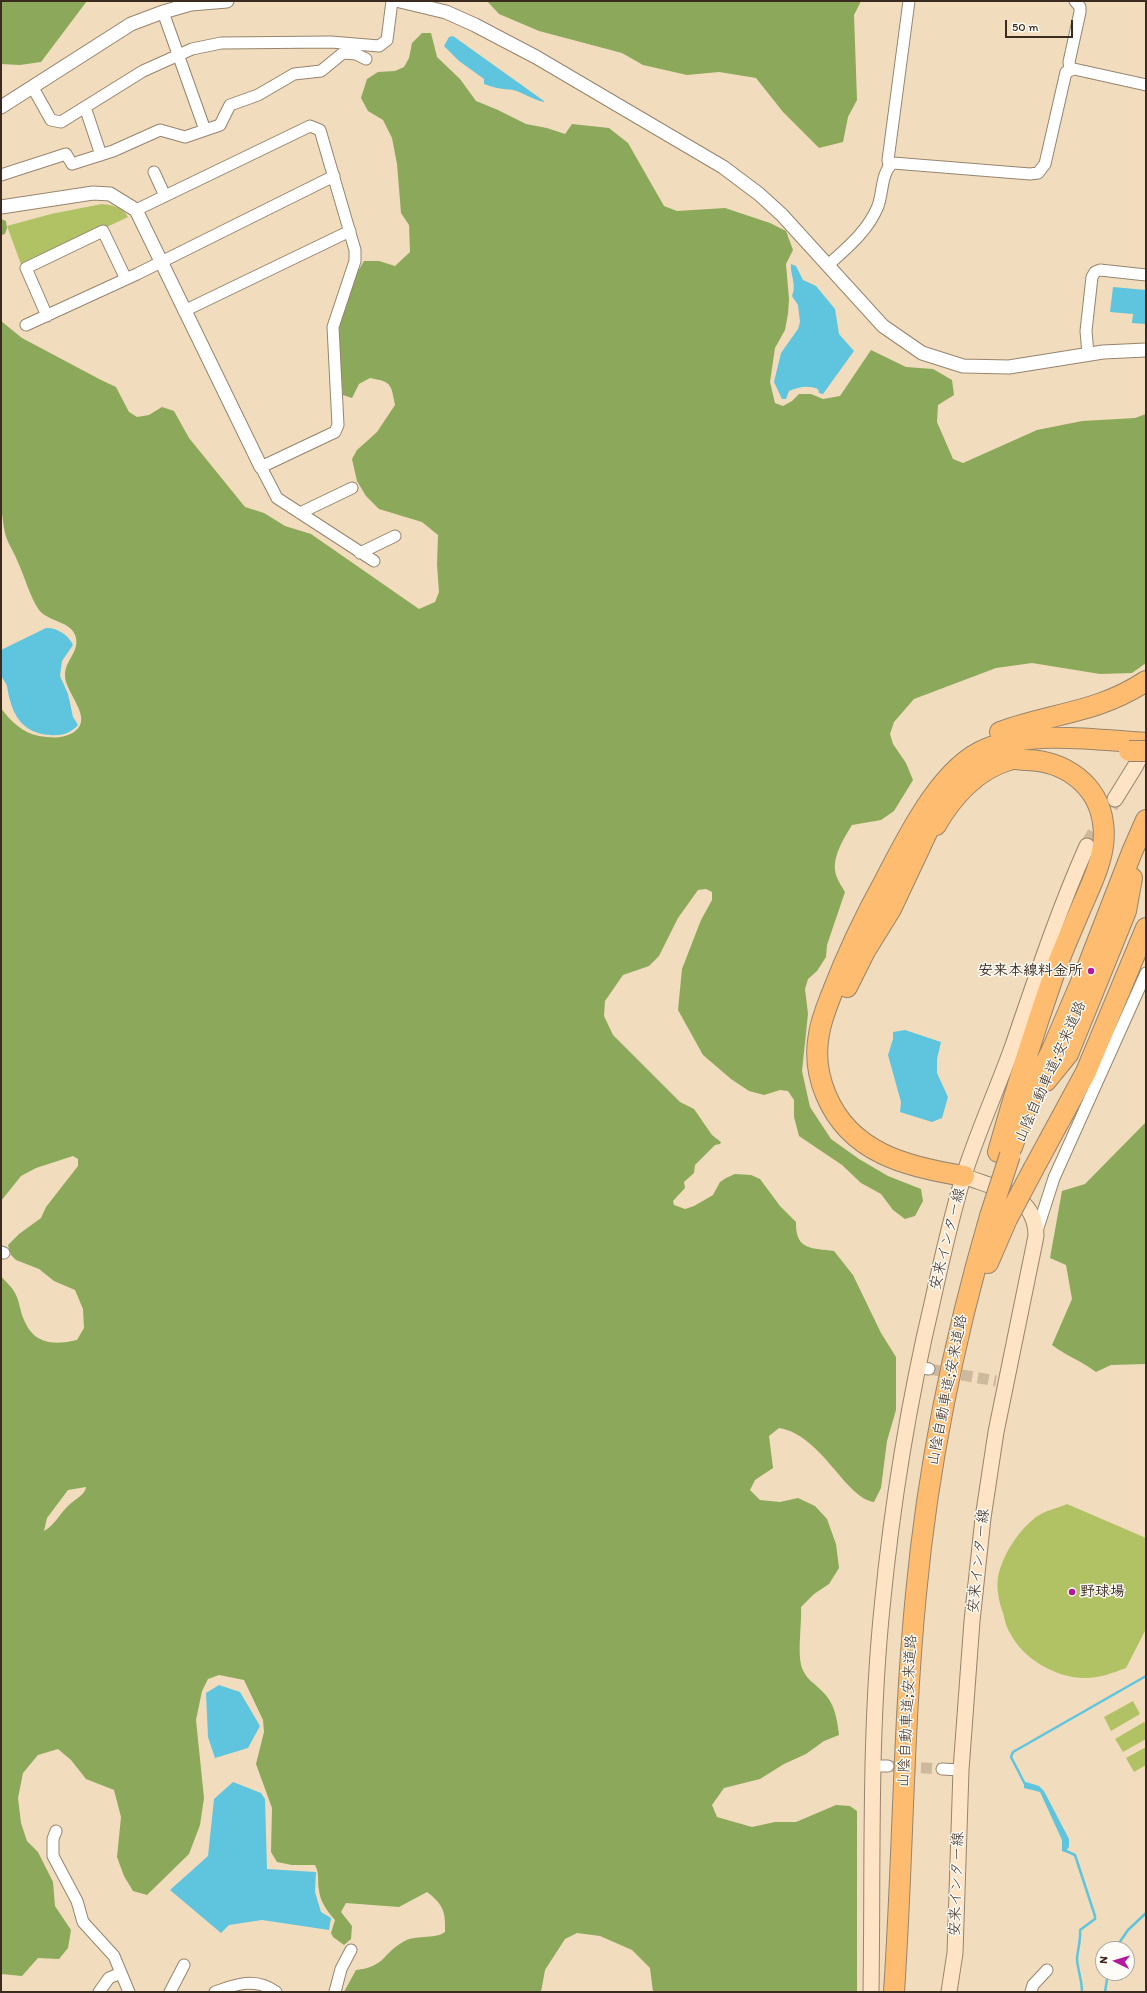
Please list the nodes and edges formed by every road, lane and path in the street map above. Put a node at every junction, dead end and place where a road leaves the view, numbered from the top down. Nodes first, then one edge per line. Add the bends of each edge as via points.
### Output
1 (227, 1) edge
2 (392, 1) edge
3 (400, 1) edge
4 (909, 1) edge
5 (1075, 1) edge
6 (163, 12) junction
7 (178, 55) junction
8 (366, 59) dead end
9 (1070, 70) junction
10 (1146, 85) edge
11 (33, 88) junction
12 (86, 107) junction
13 (1, 108) edge
14 (205, 130) junction
15 (101, 155) junction
16 (889, 166) junction
17 (154, 172) dead end
18 (1, 175) edge
19 (334, 176) junction
20 (165, 196) junction
21 (1, 207) edge
22 (136, 210) junction
23 (350, 230) junction
24 (161, 261) junction
25 (828, 265) junction
26 (1146, 275) edge
27 (126, 279) junction
28 (184, 311) junction
29 (47, 316) junction
30 (26, 325) dead end
31 (1146, 350) edge
32 (1088, 354) junction
33 (261, 467) junction
34 (352, 488) dead end
35 (300, 513) junction
36 (395, 536) dead end
37 (360, 553) junction
38 (374, 561) dead end
39 (1146, 680) edge
40 (1140, 746) edge
41 (1115, 799) tunnel mouth
42 (1146, 821) edge
43 (1087, 846) tunnel mouth
44 (903, 863) junction
45 (1146, 928) edge
46 (1146, 973) edge
47 (1007, 1154) junction
48 (964, 1176) junction
49 (994, 1216) junction
50 (1036, 1236) junction
51 (958, 1347) junction
52 (872, 1766) junction
53 (888, 1766) tunnel mouth
54 (942, 1769) tunnel mouth
55 (961, 1770) junction
56 (56, 1831) dead end
57 (351, 1950) dead end
58 (184, 1965) dead end
59 (1047, 1970) dead end
60 (121, 1973) junction
61 (99, 1992) edge
62 (129, 1992) edge
63 (170, 1992) edge
64 (215, 1992) edge
65 (276, 1992) edge
66 (335, 1992) edge
67 (871, 1992) edge
68 (894, 1992) edge
69 (899, 1992) edge
70 (949, 1992) edge
71 (1031, 1992) edge

1 - 6 street via 191,4
2 - 7 street via 387,40 379,46 330,42 221,43 192,49
3 - 25 street via 446,12 475,25 536,57 717,163 759,194
4 - 16 street
5 - 9 street via 1080,7 1080,12 1069,62
6 - 7 street
6 - 11 street via 131,24
7 - 12 street via 143,71
7 - 14 street
8 - 14 street via 356,54 343,53 321,71 286,77 258,94 230,105 220,125
9 - 10 street
9 - 16 street via 1066,72 1045,164 1038,173 893,163
11 - 12 street via 51,120 61,122
11 - 13 street
12 - 15 street
14 - 15 street via 185,137 160,130
15 - 18 street via 72,164 66,154
16 - 25 street via 878,206 870,221 857,239
17 - 20 street
19 - 20 street via 320,130 310,126
19 - 23 street
19 - 24 street
20 - 22 street
21 - 22 street via 93,193 110,194
22 - 24 street
23 - 28 street
23 - 33 street via 355,261 333,327 338,425 335,432
24 - 27 street
24 - 28 street
25 - 32 street via 883,326 908,345 942,361 980,368 1009,367
26 - 32 street via 1100,270 1095,272 1092,277 1086,331
27 - 29 street
27 - 29 street via 103,231 26,268
28 - 33 street
29 - 30 street
31 - 32 street
33 - 35 street via 278,498
34 - 35 street
35 - 37 street
36 - 37 street
37 - 38 street
39 - 44 highway via 1129,692 1096,706 1006,730 980,740 950,759 929,785
40 - 41 main road via 1136,765
40 - 44 highway via 1042,746 1012,749 989,756 966,771 949,790
42 - 47 highway, 山陰自動車道;安来道路 via 1134,853 1126,911 1101,975 1068,1054 1042,1080
43 - 48 main road, 安来インター線 via 1068,889
44 - 47 highway via 972,780 990,768 1010,760 1044,760 1065,768 1085,783 1098,803 1104,823 1103,848 1094,878 1055,973
44 - 48 highway via 852,945 827,1005 819,1034 817,1056 822,1084 832,1110 847,1130 867,1146 895,1160
45 - 49 highway, bridge via 1086,1072 1034,1168
46 - 50 street via 1054,1178
47 - 49 highway
48 - 50 main road, 安来インター線 via 1012,1195 1024,1203 1034,1220
48 - 52 main road, 安来インター線 via 949,1227 923,1368 907,1423 882,1609
49 - 51 highway
50 - 55 main road, 安来インター線 via 1031,1267 1001,1382 972,1621
51 - 68 highway, 山陰自動車道;安来道路 via 931,1474 916,1594 908,1693
51 - 69 highway, 山陰自動車道;安来道路 via 938,1465 919,1621
52 - 53 street
52 - 67 main road, 安来インター線
54 - 55 street
55 - 70 main road, 安来インター線 via 955,1954
56 - 60 street via 53,1839 53,1856 77,1901 83,1922 114,1956
57 - 66 street via 341,1969
58 - 63 street
59 - 71 street via 1033,1985
60 - 61 street via 109,1978
60 - 62 street
64 - 65 street via 251,1982 264,1984

